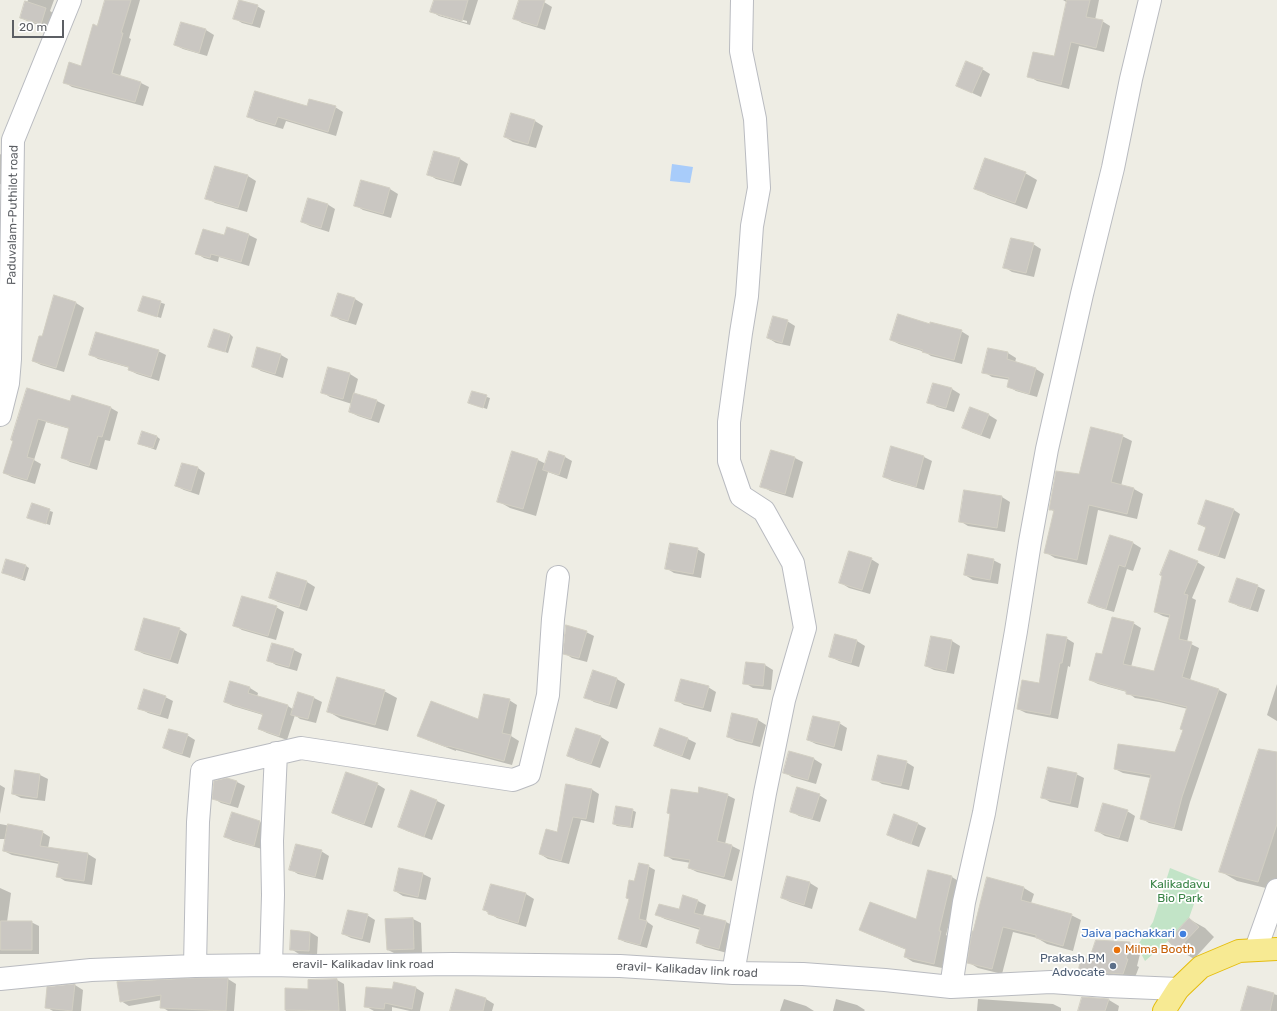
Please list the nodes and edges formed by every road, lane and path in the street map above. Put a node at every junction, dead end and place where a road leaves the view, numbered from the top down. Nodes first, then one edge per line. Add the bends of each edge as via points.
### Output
1 (70, 0) edge
2 (742, 0) edge
3 (1150, 0) edge
4 (7, 137) edge
5 (4, 382) edge
6 (0, 415) edge
7 (558, 577) dead end
8 (276, 753) junction
9 (1277, 890) edge
10 (1267, 949) edge
11 (271, 964) junction
12 (195, 966) junction
13 (733, 973) junction
14 (0, 979) edge
15 (951, 987) junction
16 (1178, 989) junction
17 (1164, 1011) edge

1 - 4 street, Paduvalam-Puthilot road
2 - 13 street via 741,51 756,119 759,188 752,226 747,296 729,422 730,461 741,496 764,511 793,563 805,628 784,700
3 - 15 street via 1047,449 984,813 964,902
4 - 5 street, Paduvalam-Puthilot road via 10,359
5 - 6 street, Paduvalam-Puthilot road
7 - 8 street via 548,695 529,774 513,780 301,748
8 - 11 street
8 - 12 street via 202,771 198,822
9 - 10 street
10 - 16 highway via 1239,951 1201,967
11 - 12 street, eravil- Kalikadav link road
11 - 13 street, eravil- Kalikadav link road via 620,966
12 - 14 street, eravil- Kalikadav link road via 91,970
13 - 15 street, eravil- Kalikadav link road via 803,974
15 - 16 street, eravil- Kalikadav link road via 1050,982
16 - 17 highway

